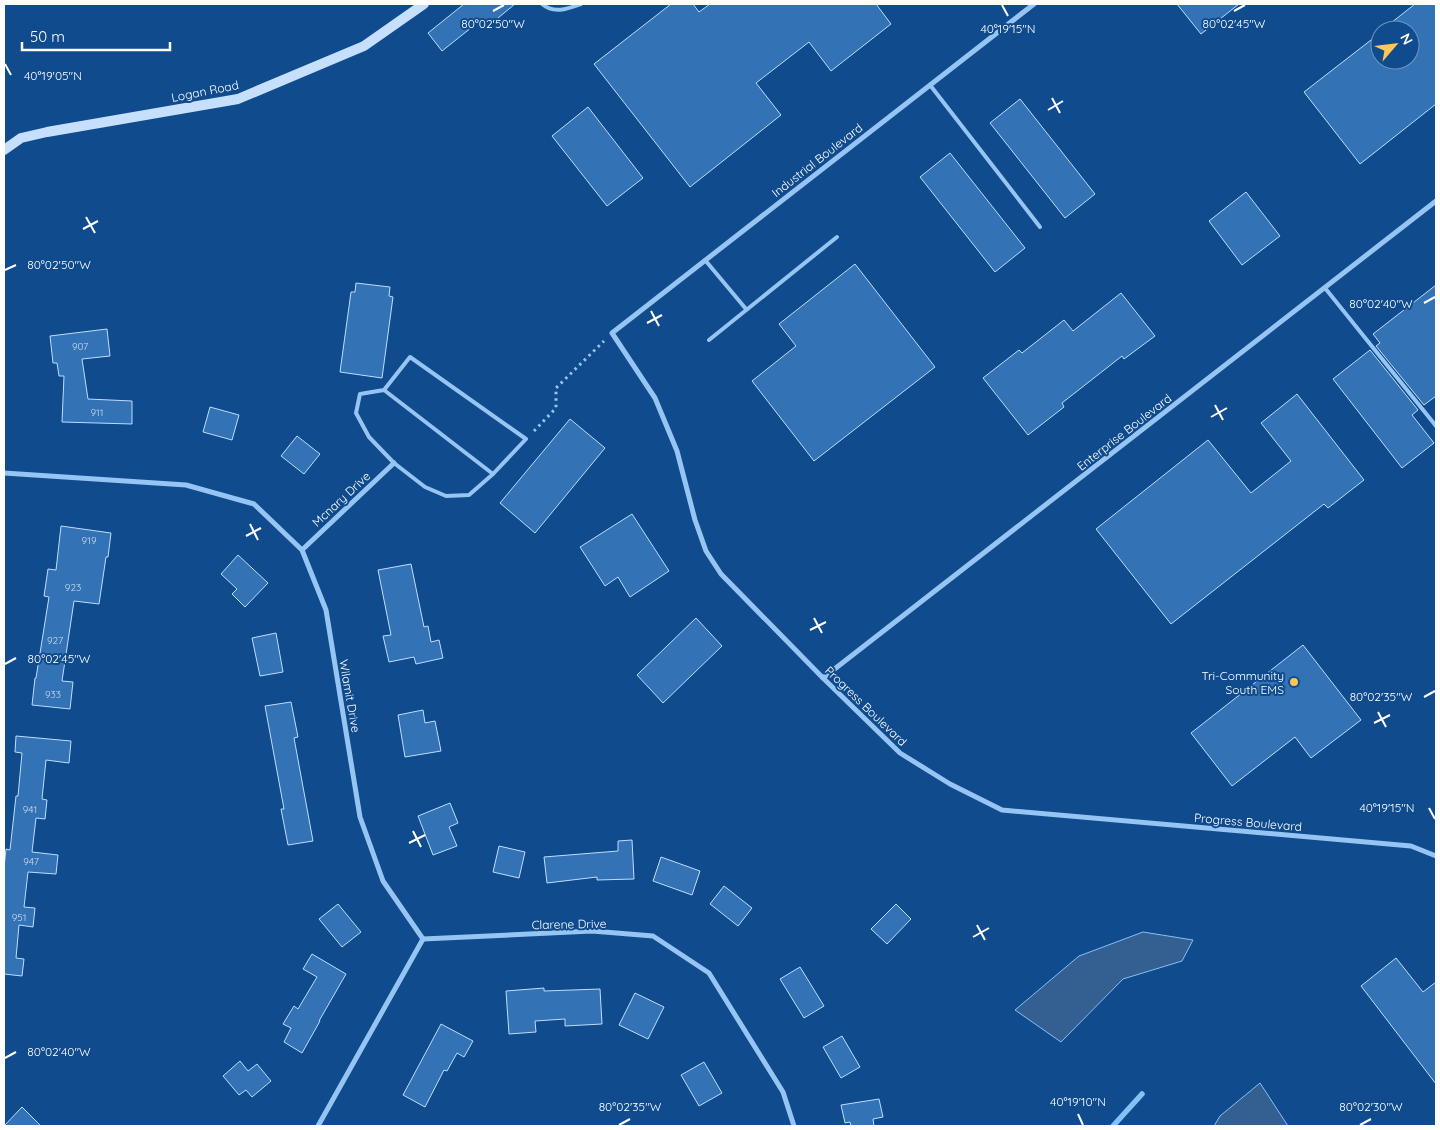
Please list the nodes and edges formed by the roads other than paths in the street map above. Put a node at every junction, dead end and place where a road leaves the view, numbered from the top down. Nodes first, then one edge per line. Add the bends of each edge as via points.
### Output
1 (424, 4) edge
2 (542, 4) edge
3 (581, 4) edge
4 (1034, 4) edge
5 (930, 85) junction
6 (4, 150) edge
7 (1436, 201) edge
8 (1040, 228) dead end
9 (838, 237) dead end
10 (706, 260) junction
11 (1325, 288) junction
12 (746, 309) junction
13 (612, 333) joint
14 (709, 340) dead end
15 (384, 390) junction
16 (1436, 426) edge
17 (394, 463) junction
18 (4, 473) edge
19 (493, 474) junction
20 (302, 550) junction
21 (823, 678) junction
22 (1436, 856) edge
23 (423, 939) junction
24 (318, 1126) edge
25 (794, 1126) edge

1 - 6 street, Logan Road via 364,46 238,99 48,132 21,138
2 - 3 lane via 548,9 564,10
4 - 5 street, Industrial Boulevard
5 - 8 lane
5 - 10 street, Industrial Boulevard
7 - 11 street, Enterprise Boulevard
9 - 12 lane
10 - 12 lane
10 - 13 street, Industrial Boulevard
11 - 16 lane
11 - 21 street, Enterprise Boulevard
12 - 14 lane
13 - 21 street, Progress Boulevard via 655,398 677,451 706,551 721,574
15 - 17 lane via 360,394 356,414 369,437
15 - 19 lane
15 - 19 lane via 410,357 526,439
17 - 19 lane via 425,488 446,496 469,495
17 - 20 street, Mcnary Drive
18 - 20 street, Wilamit Drive via 186,484 254,504
20 - 23 street, Wilamit Drive via 326,610 360,816 383,881
21 - 22 street, Progress Boulevard via 900,753 950,784 1002,810 1411,846
23 - 24 street
23 - 25 street, Clarene Drive via 592,931 653,936 709,973 783,1092

